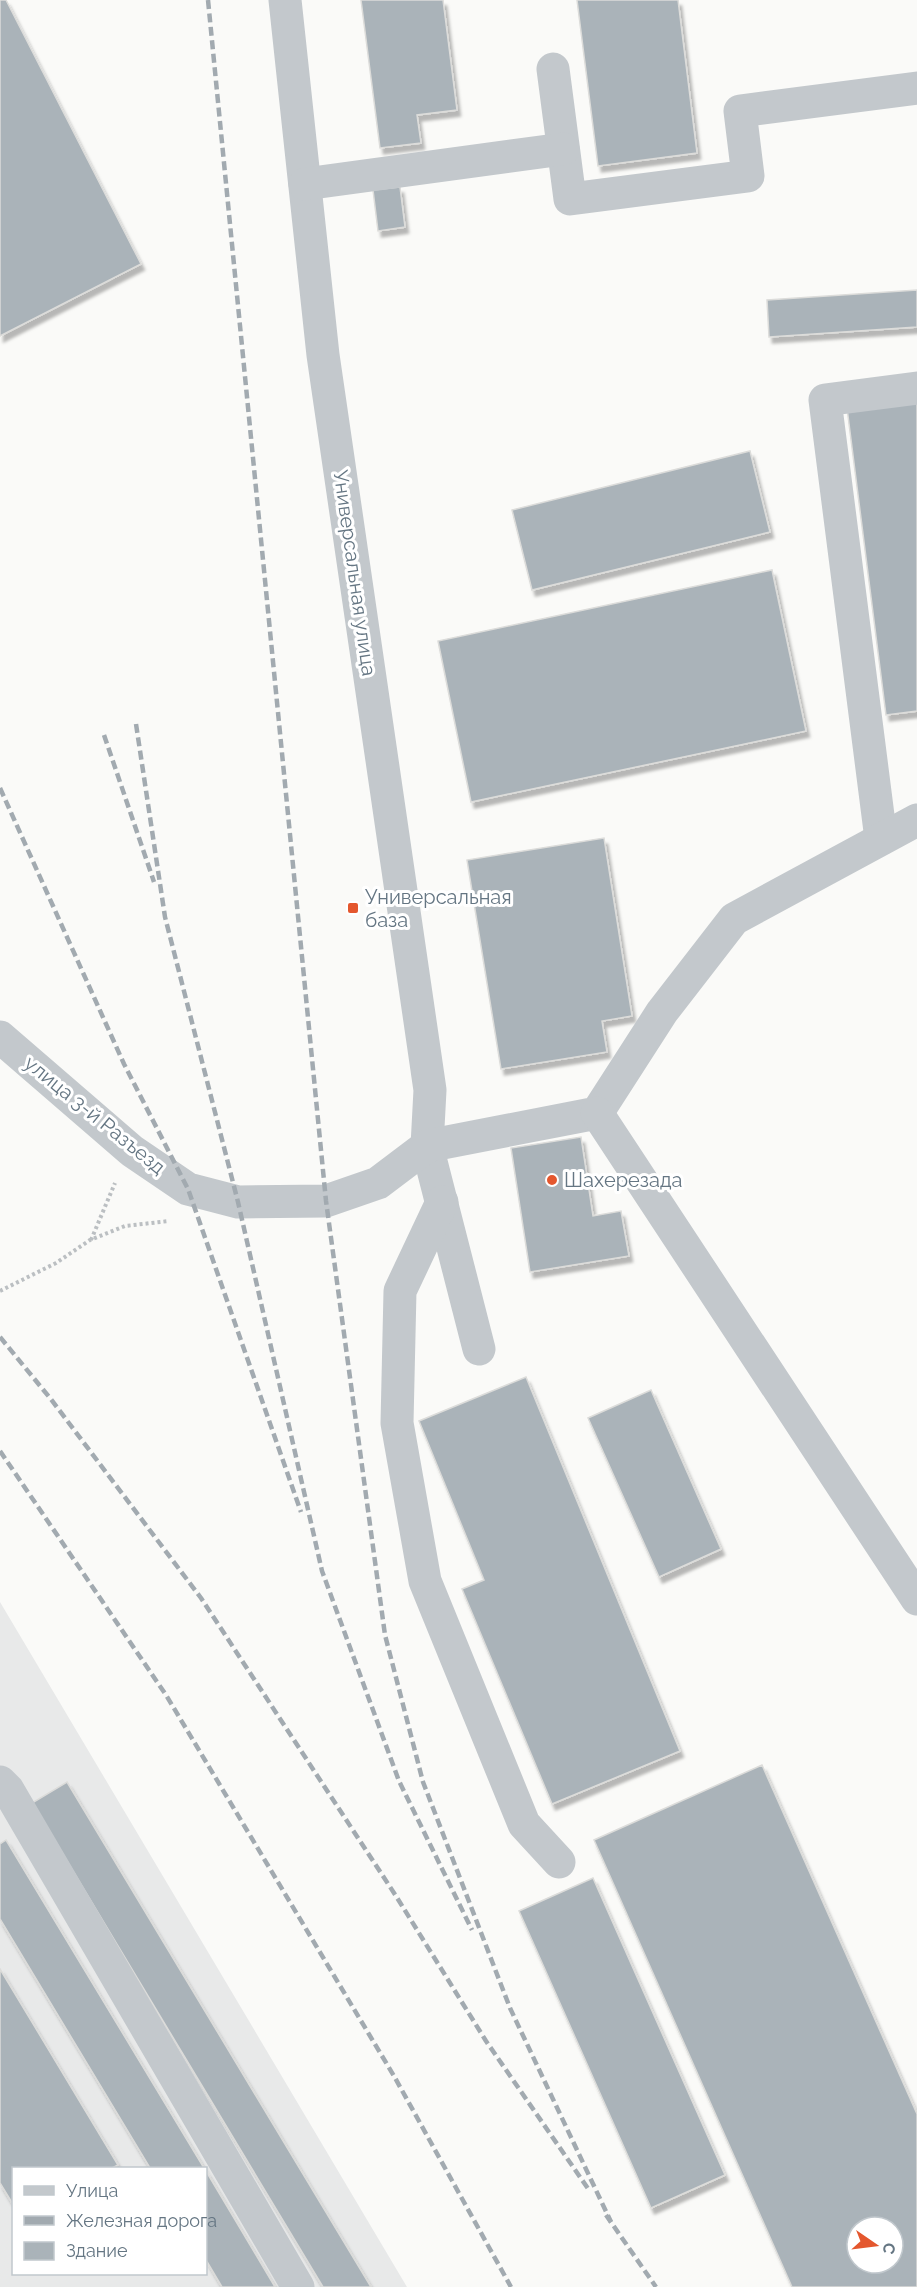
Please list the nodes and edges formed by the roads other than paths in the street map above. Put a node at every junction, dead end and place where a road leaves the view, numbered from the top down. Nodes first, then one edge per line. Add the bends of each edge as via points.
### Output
1 (285, 0) edge
2 (553, 69) dead end
3 (917, 88) edge
4 (563, 149) junction
5 (305, 184) junction
6 (917, 388) edge
7 (917, 820) edge
8 (881, 839) junction
9 (0, 1037) edge
10 (597, 1113) junction
11 (427, 1146) junction
12 (442, 1202) junction
13 (479, 1349) dead end
14 (917, 1599) edge
15 (0, 1782) edge
16 (560, 1862) dead end
17 (298, 2287) edge

1 - 5 street, Универсальная улица
2 - 4 street
3 - 4 street via 740,111 748,176 570,199
4 - 5 street
5 - 11 street, Универсальная улица via 323,355 430,1090
6 - 8 street via 825,400
7 - 8 street
8 - 10 street via 734,919 662,1012
9 - 11 street, улица 3-й Разъезд via 125,1145 188,1189 238,1202 326,1201 378,1183
10 - 11 street
10 - 14 street
11 - 12 street, Универсальная улица
12 - 13 street, Универсальная улица
12 - 16 street via 400,1291 397,1423 421,1559 425,1581 524,1824
15 - 17 street

